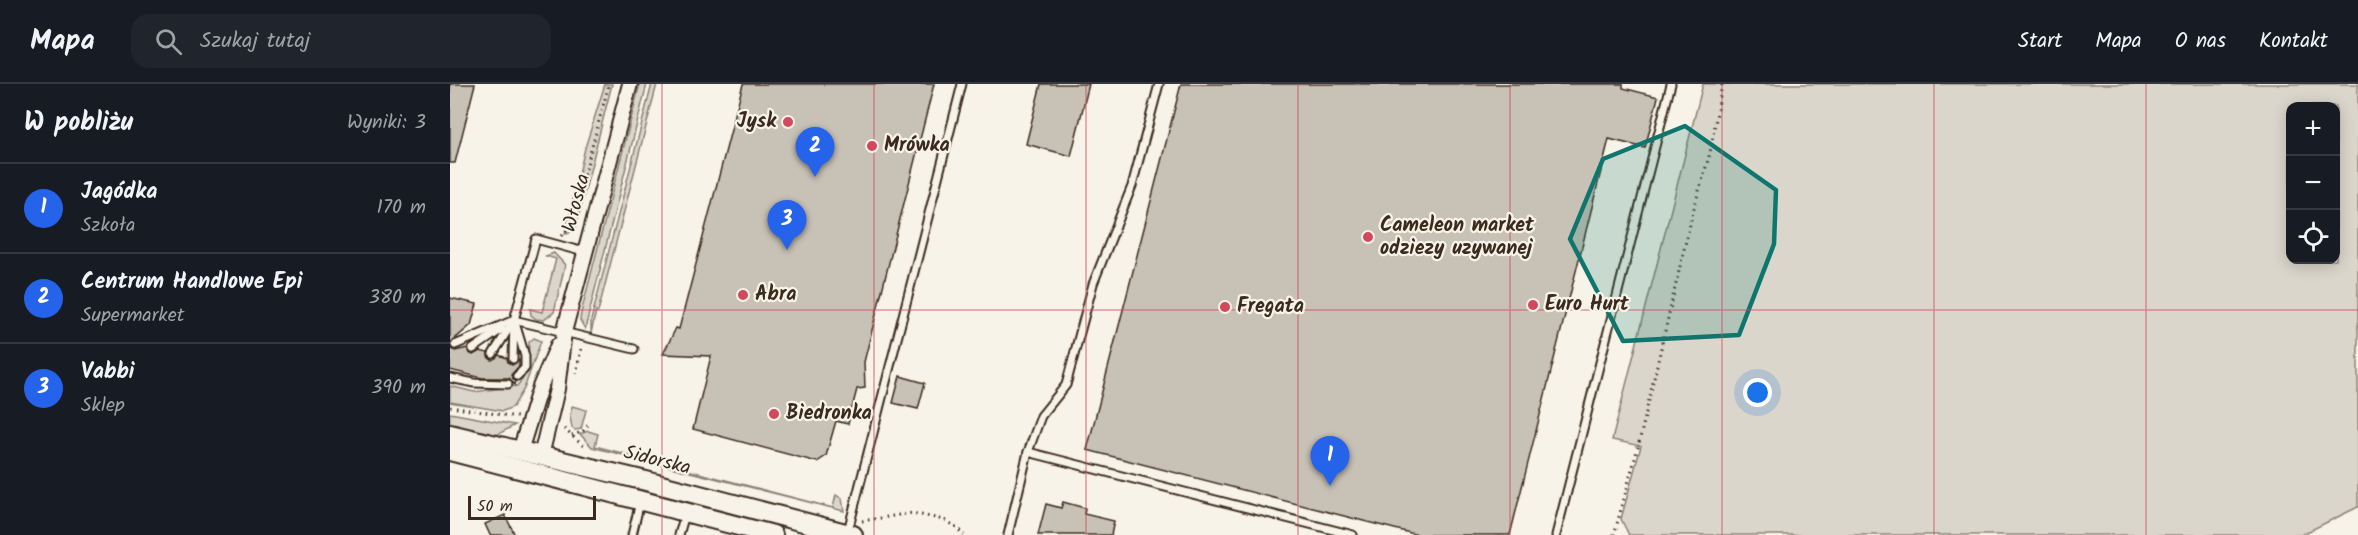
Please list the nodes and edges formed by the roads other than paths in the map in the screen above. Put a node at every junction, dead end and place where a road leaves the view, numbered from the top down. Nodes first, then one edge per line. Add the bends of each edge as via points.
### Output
1 (630, 84) edge
2 (962, 84) edge
3 (1159, 84) edge
4 (1671, 84) edge
5 (584, 252) junction
6 (514, 320) junction
7 (564, 332) junction
8 (455, 345) dead end
9 (473, 349) dead end
10 (634, 349) dead end
11 (493, 354) dead end
12 (513, 359) dead end
13 (470, 375) dead end
14 (517, 376) dead end
15 (450, 378) edge
16 (462, 381) junction
17 (508, 384) dead end
18 (450, 434) edge
19 (450, 451) edge
20 (520, 451) junction
21 (1028, 453) junction
22 (541, 456) junction
23 (525, 470) junction
24 (646, 482) junction
25 (690, 493) junction
26 (640, 501) junction
27 (685, 512) junction
28 (852, 531) edge
29 (632, 535) edge
30 (680, 535) edge
31 (773, 535) edge
32 (1008, 535) edge
33 (1353, 535) edge
34 (1556, 535) edge

1 - 5 street, Włoska
2 - 28 lane
3 - 21 lane via 1132,186 1093,284 1066,385 1041,416
4 - 34 lane
5 - 6 lane via 536,239
5 - 7 street, Włoska
6 - 7 lane
6 - 8 lane
6 - 9 lane
6 - 11 lane
6 - 12 lane
6 - 14 lane via 525,357 525,368
7 - 10 lane
7 - 20 street, Włoska via 540,387
7 - 22 street, Włoska via 557,389
13 - 16 lane
15 - 16 lane
16 - 17 lane
18 - 20 street, Sidorska
19 - 23 street
20 - 22 street, Sidorska
20 - 23 street
21 - 32 lane
21 - 33 lane
22 - 23 street
22 - 24 street, Sidorska
23 - 26 street
24 - 25 street, Sidorska
24 - 26 street
25 - 27 street
25 - 28 street, Sidorska
26 - 27 street
26 - 29 lane
27 - 30 lane
27 - 31 street

